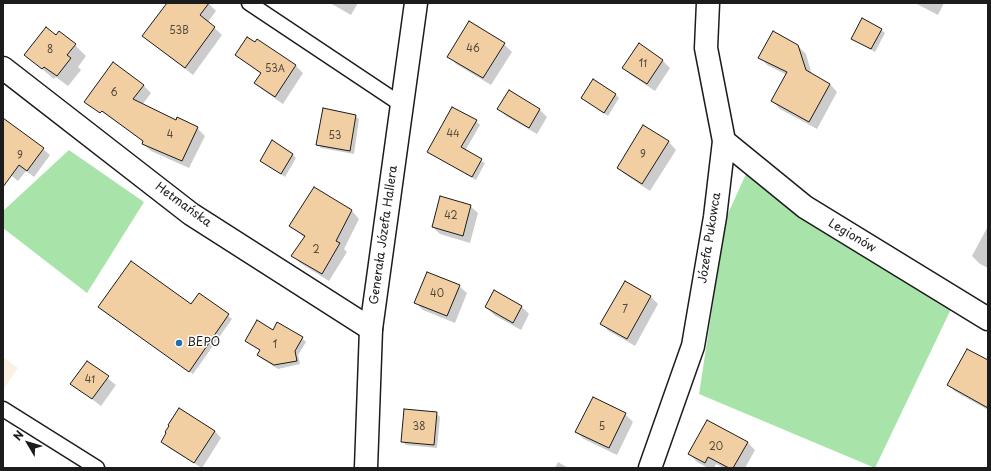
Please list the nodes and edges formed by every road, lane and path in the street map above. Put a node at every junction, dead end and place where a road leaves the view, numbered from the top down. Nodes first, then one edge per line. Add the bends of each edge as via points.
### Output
1 (249, 3) edge
2 (416, 3) edge
3 (708, 3) edge
4 (3, 68) edge
5 (402, 105) junction
6 (724, 141) junction
7 (988, 319) edge
8 (371, 329) junction
9 (3, 409) edge
10 (97, 468) edge
11 (366, 468) edge
12 (650, 468) edge

1 - 5 lane
2 - 5 street, Generała Józefa Hallera
3 - 6 street, Józefa Pukowca via 706,48
4 - 8 street, Hetmańska via 191,214
5 - 8 street, Generała Józefa Hallera
6 - 7 street, Legionów via 805,207
6 - 12 street, Józefa Pukowca via 715,217 693,346
8 - 11 street, Generała Józefa Hallera
9 - 10 lane

